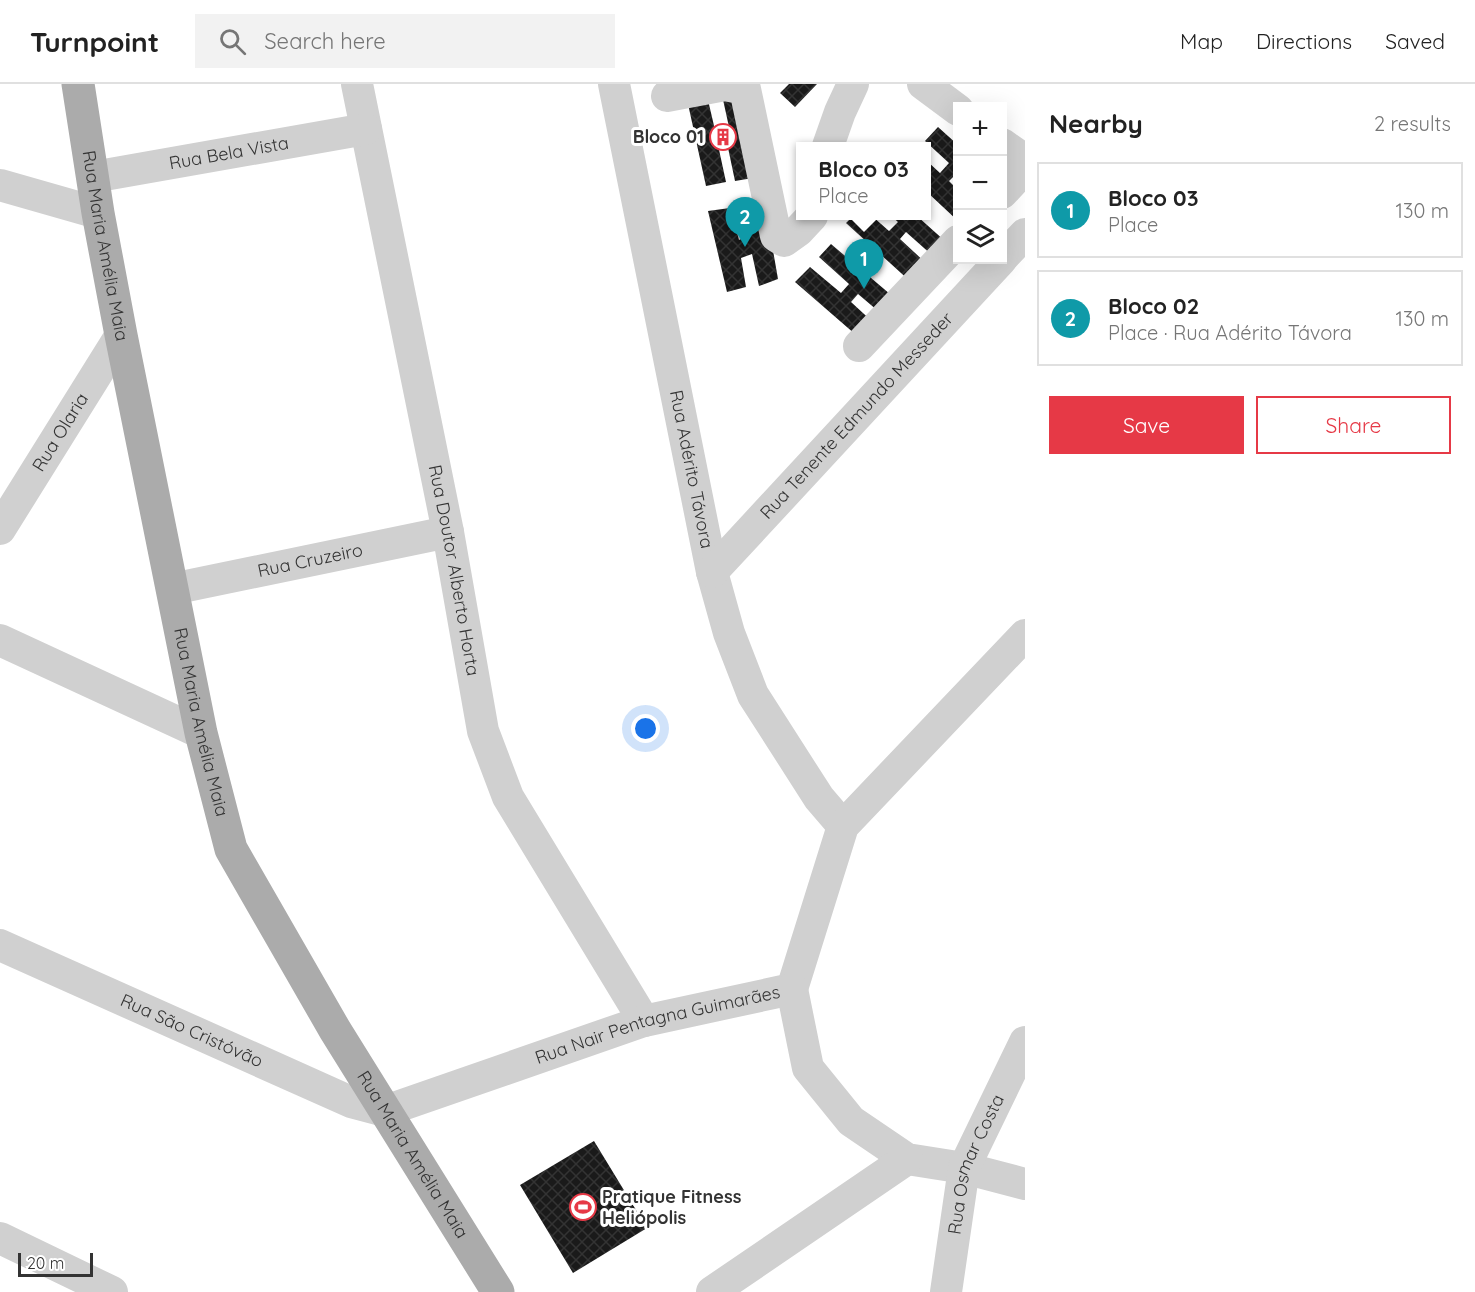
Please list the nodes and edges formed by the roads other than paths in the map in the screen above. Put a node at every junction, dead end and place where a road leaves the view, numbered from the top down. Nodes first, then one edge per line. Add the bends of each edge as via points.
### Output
1 (78, 84) edge
2 (357, 84) edge
3 (614, 84) edge
4 (853, 84) edge
5 (923, 84) edge
6 (667, 96) dead end
7 (953, 107) edge
8 (366, 129) junction
9 (830, 142) edge
10 (1007, 147) edge
11 (1025, 160) edge
12 (1025, 168) edge
13 (93, 177) junction
14 (0, 185) edge
15 (1007, 188) edge
16 (98, 213) junction
17 (808, 220) edge
18 (1025, 234) edge
19 (953, 245) edge
20 (1007, 254) edge
21 (997, 264) edge
22 (121, 335) junction
23 (860, 346) dead end
24 (0, 530) edge
25 (448, 532) junction
26 (712, 572) junction
27 (172, 589) junction
28 (1025, 635) edge
29 (0, 640) edge
30 (201, 733) junction
31 (843, 826) junction
32 (0, 945) edge
33 (792, 989) junction
34 (644, 1021) junction
35 (1025, 1042) edge
36 (385, 1112) junction
37 (907, 1160) junction
38 (964, 1168) junction
39 (1025, 1184) edge
40 (0, 1238) edge
41 (112, 1292) edge
42 (498, 1292) edge
43 (712, 1292) edge
44 (946, 1292) edge

1 - 13 main road, Rua Maria Amélia Maia
2 - 8 street, Rua Doutor Alberto Horta
3 - 26 street, Rua Adérito Távora
4 - 9 street
5 - 7 street
6 - 17 street via 725,85 745,89 776,236 784,241
8 - 13 street, Rua Bela Vista
8 - 25 street, Rua Doutor Alberto Horta
10 - 11 street
12 - 15 street
13 - 16 main road, Rua Maria Amélia Maia
14 - 16 street
16 - 22 main road, Rua Maria Amélia Maia
18 - 20 street, Rua Tenente Edmundo Messeder
19 - 23 street
21 - 26 street, Rua Tenente Edmundo Messeder
22 - 24 street, Rua Olaria
22 - 27 main road, Rua Maria Amélia Maia
25 - 27 street, Rua Cruzeiro
25 - 34 street, Rua Doutor Alberto Horta via 483,730 508,797
26 - 31 street, Rua Adérito Távora via 729,633 753,695 819,798
27 - 30 main road, Rua Maria Amélia Maia
28 - 31 street, Rua Nair Pentagna Guimarães
29 - 30 street
30 - 36 main road, Rua Maria Amélia Maia via 231,849
31 - 33 street, Rua Nair Pentagna Guimarães
32 - 36 street, Rua São Cristóvão via 351,1102
33 - 34 street, Rua Nair Pentagna Guimarães
33 - 37 street via 808,1068 851,1121
34 - 36 street, Rua Nair Pentagna Guimarães
35 - 38 street, Rua Osmar Costa
36 - 42 main road, Rua Maria Amélia Maia
37 - 38 street
37 - 43 street
38 - 39 street
38 - 44 street, Rua Osmar Costa
40 - 41 street

